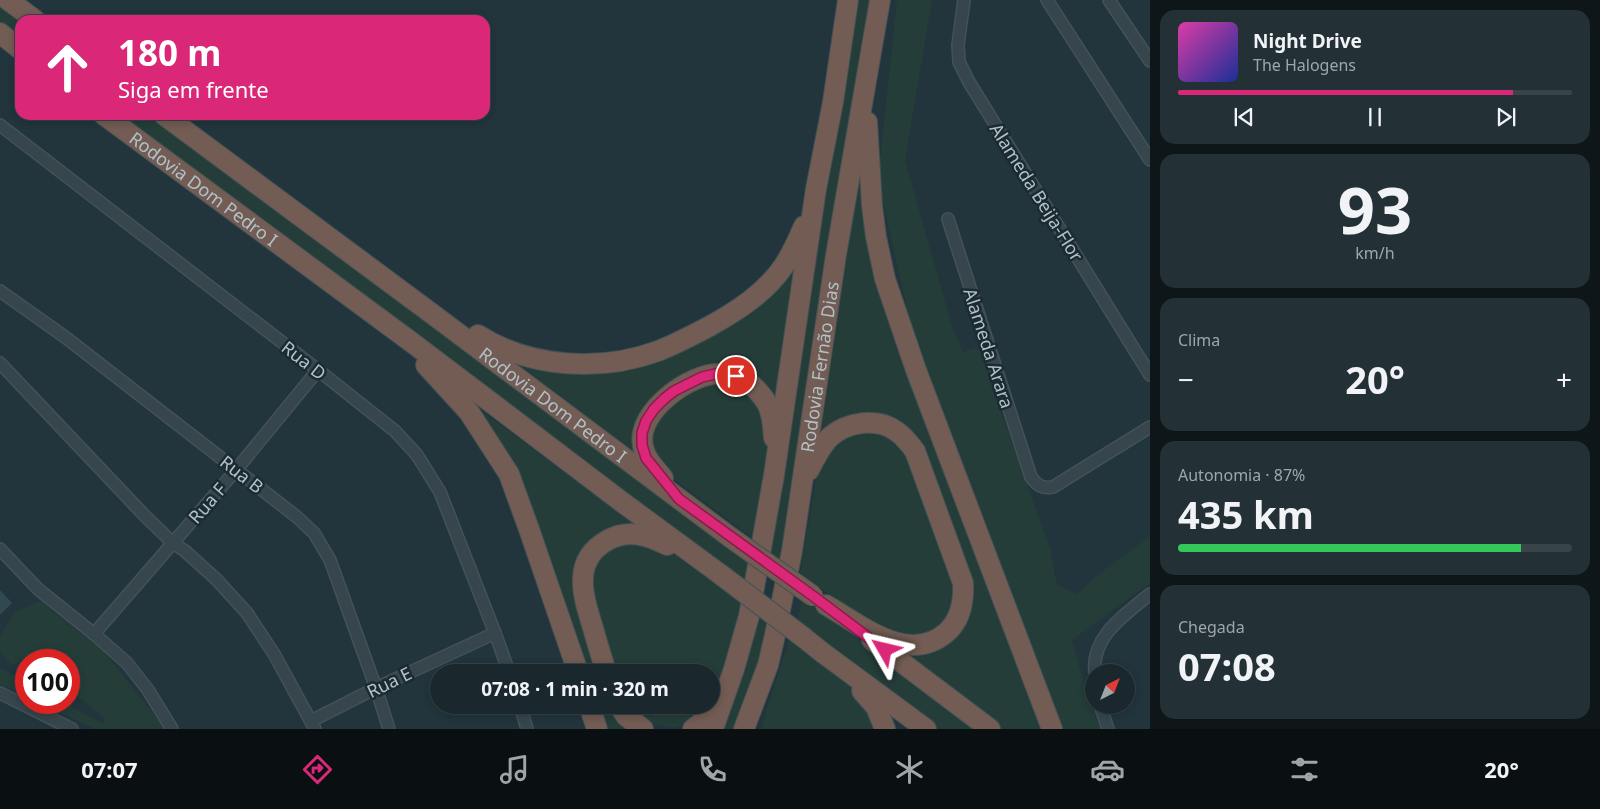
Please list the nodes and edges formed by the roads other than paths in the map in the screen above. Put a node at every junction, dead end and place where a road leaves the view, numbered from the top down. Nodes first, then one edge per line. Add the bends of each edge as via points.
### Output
1 (8, 0) edge
2 (848, 0) edge
3 (880, 0) edge
4 (964, 0) edge
5 (1048, 0) edge
6 (1109, 0) edge
7 (28, 15) edge
8 (0, 33) edge
9 (1150, 41) edge
10 (15, 45) edge
11 (1147, 56) edge
12 (866, 84) junction
13 (111, 120) edge
14 (171, 120) edge
15 (0, 125) edge
16 (1150, 160) edge
17 (816, 189) junction
18 (948, 219) dead end
19 (0, 291) edge
20 (436, 316) junction
21 (414, 344) junction
22 (0, 363) edge
23 (318, 370) junction
24 (1150, 375) edge
25 (1150, 427) edge
26 (236, 470) junction
27 (774, 475) junction
28 (804, 481) junction
29 (679, 499) junction
30 (173, 543) junction
31 (0, 549) edge
32 (715, 570) junction
33 (1150, 594) edge
34 (819, 600) junction
35 (495, 633) junction
36 (94, 634) junction
37 (823, 653) junction
38 (506, 664) edge
39 (575, 664) edge
40 (604, 664) edge
41 (1094, 664) edge
42 (768, 665) junction
43 (734, 669) junction
44 (376, 688) junction
45 (0, 693) edge
46 (523, 714) edge
47 (592, 714) edge
48 (625, 714) edge
49 (1103, 714) edge
50 (313, 725) edge
51 (72, 729) edge
52 (172, 729) edge
53 (389, 729) edge
54 (527, 729) edge
55 (597, 729) edge
56 (643, 729) edge
57 (693, 729) edge
58 (713, 729) edge
59 (744, 729) edge
60 (755, 729) edge
61 (885, 729) edge
62 (926, 729) edge
63 (990, 729) edge
64 (1052, 729) edge
65 (1108, 729) edge

1 - 7 highway
2 - 17 highway, Rodovia Fernão Dias
3 - 12 highway, Rodovia Fernão Dias
4 - 24 street, Alameda Beija-Flor via 958,45 966,75
5 - 16 street
6 - 11 street
8 - 10 highway
9 - 11 street
12 - 28 highway, Rodovia Fernão Dias via 823,341
12 - 64 highway via 872,206 884,279
13 - 21 highway, Rodovia Dom Pedro I
14 - 20 highway, Rodovia Dom Pedro I
15 - 23 street, Rua D
17 - 20 highway via 793,251 783,268 759,294 720,321 657,351 593,364 545,360 507,350 466,326
17 - 27 highway, Rodovia Fernão Dias
18 - 25 street, Alameda Arara via 1031,477 1040,487 1053,487
19 - 26 street, Rua B
20 - 29 highway, Rodovia Dom Pedro I
21 - 32 highway, Rodovia Dom Pedro I
21 - 39 highway via 429,370 470,412 509,474
22 - 30 street
23 - 26 street, Rua F
23 - 35 street, Rua D via 395,431 417,454 440,492
26 - 30 street, Rua F
26 - 44 street, Rua B via 314,533 330,560
27 - 29 highway via 770,411 764,397 736,376 720,373 702,377 664,399 646,421 642,433 646,458
27 - 43 highway, Rodovia Fernão Dias via 749,616
28 - 34 highway via 823,445 840,430 860,423 894,429 915,450 963,583 964,597 961,611 948,631 940,637 911,646 886,639
28 - 42 highway, Rodovia Fernão Dias
29 - 34 highway, Rodovia Dom Pedro I, bridge
30 - 36 street, Rua F
30 - 50 street via 217,580 247,613
31 - 36 street via 38,588
32 - 37 highway, Rodovia Dom Pedro I, bridge
32 - 40 highway via 646,535 619,535 596,548 582,573 582,586
33 - 41 street via 1116,622 1103,638
34 - 63 highway, Rodovia Dom Pedro I
35 - 38 street, Rua D
35 - 44 street, Rua E
36 - 52 street via 127,664
37 - 61 highway via 866,694 876,707
37 - 62 highway, Rodovia Dom Pedro I
42 - 59 highway, Rodovia Fernão Dias
42 - 60 highway
43 - 57 highway via 715,705
43 - 58 highway, Rodovia Fernão Dias
44 - 50 street, Rua E
44 - 53 street, Rua B
45 - 51 street
46 - 54 street
47 - 55 highway
48 - 56 highway
49 - 65 street

